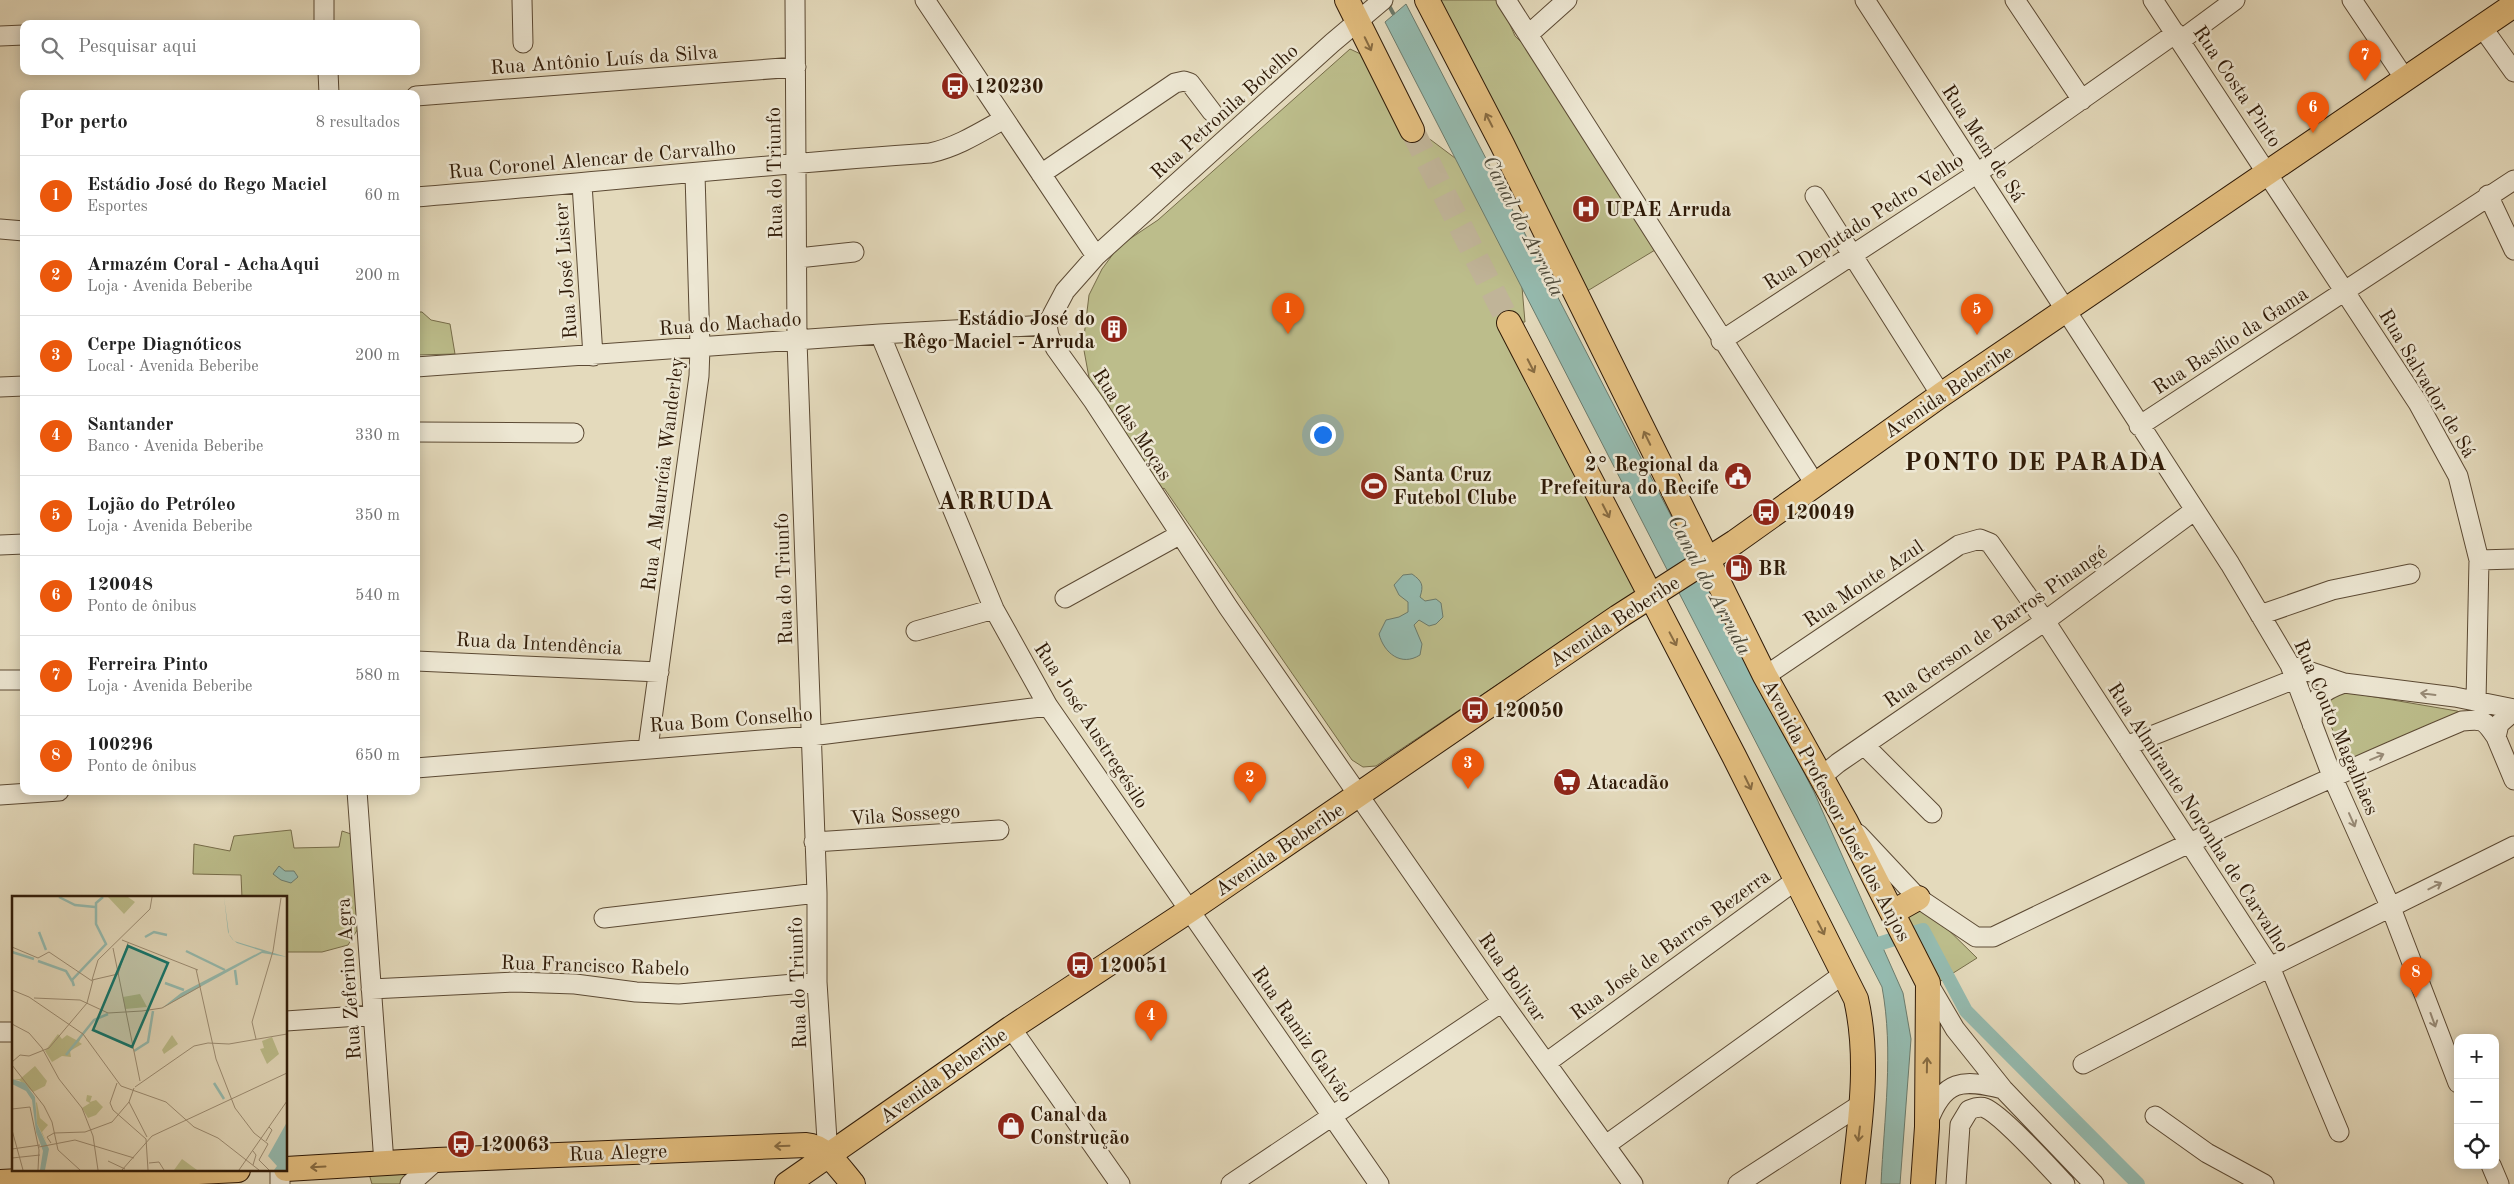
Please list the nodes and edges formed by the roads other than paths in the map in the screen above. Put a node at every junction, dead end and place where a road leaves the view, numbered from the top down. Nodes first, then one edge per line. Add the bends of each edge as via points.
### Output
1 (324, 0) edge
2 (522, 0) edge
3 (795, 0) edge
4 (925, 0) edge
5 (1347, 0) edge
6 (1383, 0) edge
7 (1427, 0) edge
8 (1506, 0) edge
9 (1567, 0) edge
10 (1865, 0) edge
11 (2015, 0) edge
12 (2153, 0) edge
13 (2235, 0) edge
14 (2352, 0) edge
15 (2514, 5) edge
16 (1363, 16) junction
17 (324, 20) edge
18 (2482, 27) junction
19 (1529, 34) junction
20 (20, 35) edge
21 (0, 36) edge
22 (2178, 36) junction
23 (524, 43) dead end
24 (796, 67) junction
25 (2514, 72) edge
26 (328, 75) edge
27 (2405, 79) junction
28 (329, 90) edge
29 (420, 96) edge
30 (2082, 100) junction
31 (1212, 112) dead end
32 (1004, 119) junction
33 (1412, 130) tunnel mouth
34 (796, 162) junction
35 (2269, 173) junction
36 (695, 174) junction
37 (1041, 174) junction
38 (1976, 174) junction
39 (2514, 180) edge
40 (582, 184) junction
41 (2488, 195) junction
42 (1814, 196) dead end
43 (420, 197) edge
44 (0, 230) edge
45 (20, 231) edge
46 (2514, 250) edge
47 (854, 252) dead end
48 (1852, 255) junction
49 (1096, 256) junction
50 (798, 258) junction
51 (2345, 291) junction
52 (2066, 311) junction
53 (1509, 323) tunnel mouth
54 (1047, 325) junction
55 (880, 334) junction
56 (797, 341) junction
57 (1722, 341) junction
58 (700, 347) junction
59 (593, 356) junction
60 (420, 368) edge
61 (20, 386) edge
62 (0, 387) edge
63 (1941, 395) junction
64 (2139, 426) junction
65 (420, 432) edge
66 (574, 433) dead end
67 (1815, 484) junction
68 (2195, 510) junction
69 (1179, 535) junction
70 (1990, 543) joint
71 (20, 544) edge
72 (0, 545) edge
73 (2514, 559) edge
74 (2479, 560) junction
75 (1703, 563) junction
76 (2410, 574) dead end
77 (1657, 592) junction
78 (1065, 598) dead end
79 (994, 609) junction
80 (2260, 615) junction
81 (2045, 620) junction
82 (916, 631) dead end
83 (420, 661) edge
84 (659, 672) junction
85 (2292, 672) junction
86 (1765, 676) junction
87 (0, 680) edge
88 (20, 680) edge
89 (2344, 683) junction
90 (2455, 697) junction
91 (2476, 701) junction
92 (1048, 706) junction
93 (2514, 710) edge
94 (2462, 721) junction
95 (2312, 724) junction
96 (811, 736) junction
97 (2496, 736) junction
98 (1864, 745) junction
99 (2126, 746) junction
100 (648, 748) junction
101 (420, 768) edge
102 (2332, 776) junction
103 (1820, 778) junction
104 (2514, 780) edge
105 (20, 794) edge
106 (0, 795) edge
107 (357, 795) edge
108 (1358, 795) junction
109 (1932, 813) dead end
110 (1844, 820) junction
111 (999, 830) dead end
112 (814, 842) junction
113 (2189, 842) junction
114 (2514, 846) edge
115 (1796, 880) junction
116 (817, 893) junction
117 (1918, 898) junction
118 (2391, 908) junction
119 (1190, 910) junction
120 (1894, 914) junction
121 (604, 918) dead end
122 (2270, 968) junction
123 (1845, 973) junction
124 (817, 982) junction
125 (1928, 983) junction
126 (371, 989) junction
127 (1502, 1002) junction
128 (373, 1015) junction
129 (288, 1021) edge
130 (1011, 1028) junction
131 (1546, 1063) junction
132 (2083, 1064) dead end
133 (2456, 1079) edge
134 (2003, 1089) junction
135 (1863, 1103) junction
136 (1332, 1115) junction
137 (2156, 1116) dead end
138 (1927, 1127) junction
139 (2339, 1132) dead end
140 (1606, 1145) junction
141 (828, 1156) junction
142 (437, 1160) junction
143 (384, 1163) junction
144 (288, 1169) edge
145 (2493, 1169) edge
146 (196, 1172) edge
147 (359, 1174) edge
148 (0, 1182) edge
149 (410, 1184) edge
150 (787, 1184) edge
151 (853, 1184) edge
152 (1120, 1184) edge
153 (1231, 1184) edge
154 (1379, 1184) edge
155 (1633, 1184) edge
156 (1738, 1184) edge
157 (1853, 1184) edge
158 (1923, 1184) edge
159 (1956, 1184) edge
160 (2065, 1184) edge
161 (2094, 1184) edge
162 (2264, 1184) edge
163 (2499, 1184) edge

1 - 17 street
2 - 23 street
3 - 24 street, Rua do Triunfo
4 - 32 street
5 - 16 main road
6 - 16 street, Rua Petronila Botelho
75 -> 7 main road, Avenida Professor José dos Anjos via 1502,144
8 - 19 street
9 - 19 street
10 - 38 street, Rua Mem de Sá
11 - 30 street
12 - 22 street, Rua Costa Pinto
13 - 22 street, Rua Deputado Pedro Velho
14 - 27 street
15 - 18 main road, Avenida Beberibe
16 -> 33 main road
16 - 49 street, Rua Petronila Botelho
18 - 25 street
18 - 27 main road, Avenida Beberibe
19 - 57 street
20 - 21 street
22 - 30 street, Rua Deputado Pedro Velho
22 - 35 street, Rua Costa Pinto
24 - 29 street, Rua Antônio Luís da Silva
24 - 34 street, Rua do Triunfo
26 - 28 street
27 - 35 main road, Avenida Beberibe
30 - 38 street, Rua Deputado Pedro Velho
31 - 37 street via 1190,82 1175,82
32 - 34 street, Rua Coronel Alencar de Carvalho via 962,142 930,153
32 - 37 street
34 - 36 street, Rua Coronel Alencar de Carvalho
34 - 50 street, Rua do Triunfo
35 - 51 street, Rua Salvador de Sá
35 - 52 main road, Avenida Beberibe
36 - 40 street, Rua Coronel Alencar de Carvalho
36 - 58 street, Rua A Maurícia Wanderley
37 - 49 street
38 - 48 street, Rua Deputado Pedro Velho
38 - 52 street, Rua Mem de Sá
39 - 41 street, Rua Basílio da Gama
40 - 43 street, Rua Coronel Alencar de Carvalho
40 - 59 street, Rua José Lister
41 - 46 street
41 - 51 street, Rua Basílio da Gama
42 - 48 street
44 - 45 street
47 - 50 street
48 - 57 street, Rua Deputado Pedro Velho
48 - 63 street
49 - 54 street via 1065,291
50 - 56 street, Rua do Triunfo
51 - 64 street, Rua Basílio da Gama
51 - 74 street, Rua Salvador de Sá via 2418,403 2458,476
52 - 63 main road, Avenida Beberibe
52 - 64 street, Rua Couto Magalhães
53 -> 77 main road
54 - 55 street, Rua do Machado
54 - 69 street, Rua das Moças via 1056,349
55 - 56 street, Rua do Machado
55 - 79 street, Rua José Austregésilo
56 - 58 street, Rua do Machado
56 - 96 street, Rua do Triunfo
57 - 67 street
58 - 59 street, Rua do Machado
58 - 84 street, Rua A Maurícia Wanderley via 699,376
59 - 60 street, Rua do Machado
61 - 62 street
63 - 67 main road, Avenida Beberibe
64 - 68 street, Rua Couto Magalhães
65 - 66 street
67 - 75 main road, Avenida Beberibe
68 - 80 street, Rua Couto Magalhães
68 - 81 street, Rua Gerson de Barros Pinangé
69 - 78 street
69 - 108 street, Rua das Moças
70 - 81 street, Rua Almirante Noronha de Carvalho
70 - 86 street, Rua Monte Azul via 1980,539 1959,545
71 - 72 street
73 - 74 street
74 - 91 street, Rua Salvador de Sá
75 - 77 main road, Avenida Beberibe
75 - 86 main road, Avenida Professor José dos Anjos
76 - 80 street via 2332,590
77 - 108 main road, Avenida Beberibe
77 -> 115 main road
79 - 82 street
79 - 92 street, Rua José Austregésilo
80 - 85 street, Rua Couto Magalhães
81 - 98 street, Rua Gerson de Barros Pinangé
81 - 99 street, Rua Almirante Noronha de Carvalho
83 - 84 street, Rua da Intendência
84 - 100 street, Rua A Maurícia Wanderley
85 - 89 street
85 - 95 street, Rua Couto Magalhães
85 - 99 street
86 - 103 main road, Avenida Professor José dos Anjos
87 - 88 street
90 -> 89 street
89 - 95 street via 2322,693 2312,711
90 - 91 street
90 - 94 street via 2463,712
91 - 93 street
92 - 96 street, Rua Bom Conselho
92 - 119 street, Rua José Austregésilo
93 - 97 street via 2499,724
94 - 97 street via 2481,719
102 -> 94 street
95 - 102 street, Rua Couto Magalhães
96 - 100 street, Rua Bom Conselho
96 - 112 street, Rua do Triunfo
97 - 104 street
98 - 103 street, Rua Gerson de Barros Pinangé
98 - 109 street
99 - 113 street, Rua Almirante Noronha de Carvalho
100 - 101 street, Rua Bom Conselho
102 - 113 street
102 -> 118 street, Rua Couto Magalhães
103 - 110 main road, Avenida Professor José dos Anjos
105 - 106 street
107 - 126 street, Rua Zeferino Agra
108 - 119 main road, Avenida Beberibe
108 - 127 street, Rua Bolivar
110 - 117 street
110 - 120 main road, Avenida Professor José dos Anjos
111 - 112 street, Vila Sossego
112 - 116 street, Rua do Triunfo
113 - 117 street via 1993,937 1976,937
113 - 122 street, Rua Almirante Noronha de Carvalho
118 -> 114 street
115 -> 123 main road
115 - 131 street, Rua José de Barros Bezerra
116 - 121 street
116 - 124 street, Rua do Triunfo
117 - 120 main road
118 - 122 street
118 -> 133 street, Rua Couto Magalhães
119 - 130 main road, Avenida Beberibe
119 - 136 street, Rua Ramiz Galvão
120 - 125 main road, Avenida Professor José dos Anjos
122 - 132 street
122 - 139 street, Rua Almirante Noronha de Carvalho
123 - 135 main road via 1856,999 1862,1029
123 - 140 street
124 - 126 street, Rua Francisco Rabelo via 679,994 514,982
124 - 141 street, Rua do Triunfo
125 - 134 street via 1955,1030
138 -> 125 main road, Avenida Professor José dos Anjos
126 - 128 street, Rua Zeferino Agra
127 - 131 street, Rua Bolivar
127 - 136 street
128 - 129 street
128 - 143 street, Rua Zeferino Agra
130 - 141 main road, Avenida Beberibe
130 - 152 street
131 - 140 street, Rua Bolivar
134 - 138 street via 1980,1083 1955,1085 1941,1096
134 - 161 street
135 - 156 street
135 -> 157 main road
136 - 153 street
136 - 154 street, Rua Ramiz Galvão
137 - 162 street via 2206,1153
138 - 158 main road, Avenida Professor José dos Anjos
140 - 155 street, Rua Bolivar
141 -> 142 main road, Rua Alegre via 816,1147 806,1145
141 - 150 main road, Avenida Beberibe
141 - 151 main road
142 - 143 main road, Rua Alegre
142 - 149 street
143 - 147 main road, Rua Alegre
147 -> 144 main road, Rua Alegre
145 - 163 street
146 - 148 main road
159 - 160 street via 1960,1125 1969,1110 1985,1108

